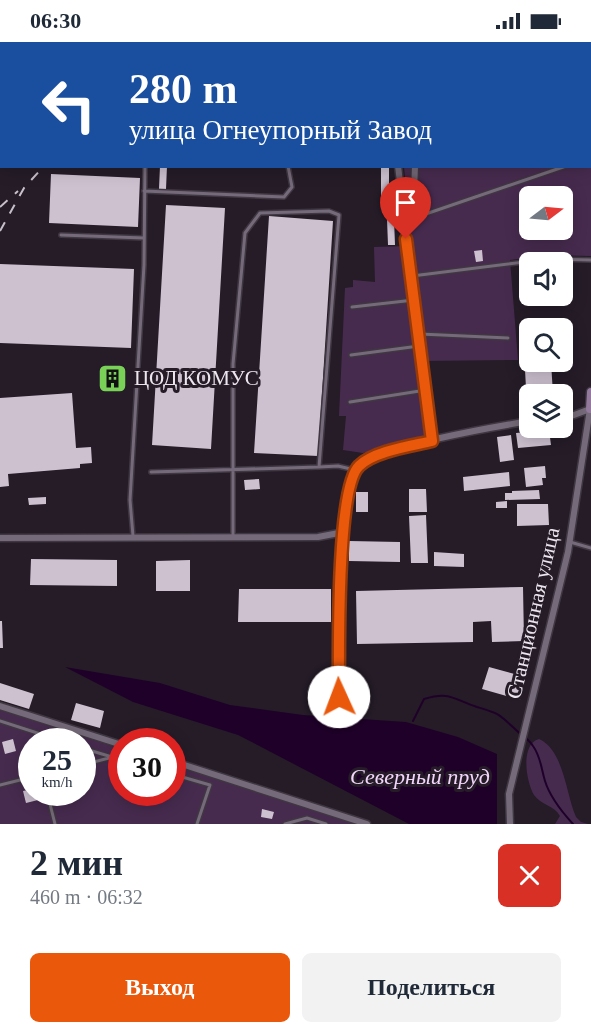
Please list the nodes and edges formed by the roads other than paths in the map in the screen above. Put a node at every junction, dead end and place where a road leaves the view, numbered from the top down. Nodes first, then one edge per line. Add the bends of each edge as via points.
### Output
1 (145, 168) edge
2 (288, 168) edge
3 (398, 168) edge
4 (415, 168) edge
5 (560, 168) edge
6 (144, 191) junction
7 (412, 218) joint
8 (61, 235) dead end
9 (144, 238) junction
10 (591, 260) edge
11 (411, 277) junction
12 (414, 300) junction
13 (352, 307) dead end
14 (418, 333) junction
15 (508, 338) dead end
16 (420, 346) junction
17 (351, 355) dead end
18 (426, 390) junction
19 (591, 394) edge
20 (350, 402) dead end
21 (590, 409) edge
22 (573, 416) edge
23 (519, 423) edge
24 (432, 441) junction
25 (319, 467) junction
26 (232, 468) junction
27 (356, 470) junction
28 (151, 472) dead end
29 (344, 532) junction
30 (0, 538) edge
31 (133, 538) junction
32 (233, 538) junction
33 (569, 542) junction
34 (591, 548) edge
35 (339, 697) dead end
36 (0, 706) edge
37 (0, 721) edge
38 (22, 728) edge
39 (108, 741) edge
40 (186, 766) edge
41 (186, 778) edge
42 (18, 780) edge
43 (0, 785) edge
44 (50, 806) edge
45 (55, 824) edge
46 (197, 824) edge
47 (285, 824) edge
48 (327, 824) edge
49 (367, 824) edge
50 (510, 824) edge

1 - 6 lane
2 - 6 lane via 292,187 284,197
3 - 11 street
4 - 7 street
5 - 7 lane
6 - 9 lane
8 - 9 lane
9 - 31 lane via 130,500
10 - 11 lane via 549,259
11 - 12 street
12 - 13 lane
12 - 14 street
14 - 15 lane
14 - 16 street
16 - 17 lane
16 - 18 street
18 - 20 lane
18 - 24 street
19 - 21 street, Станционная улица
21 - 22 street
21 - 33 street, Станционная улица
23 - 24 street
24 - 27 street via 375,456
25 - 26 lane
25 - 26 lane via 339,215 329,211 260,213 245,234 233,364
25 - 27 lane
26 - 28 lane
26 - 32 lane
27 - 29 street via 349,486
29 - 32 street via 318,537
29 - 35 street via 339,596
30 - 31 street
31 - 32 street
33 - 34 lane
33 - 50 street, Станционная улица via 509,794
36 - 39 street
37 - 38 lane
40 - 49 street
41 - 46 lane via 210,785
42 - 43 lane
44 - 45 lane
47 - 48 lane via 307,818

